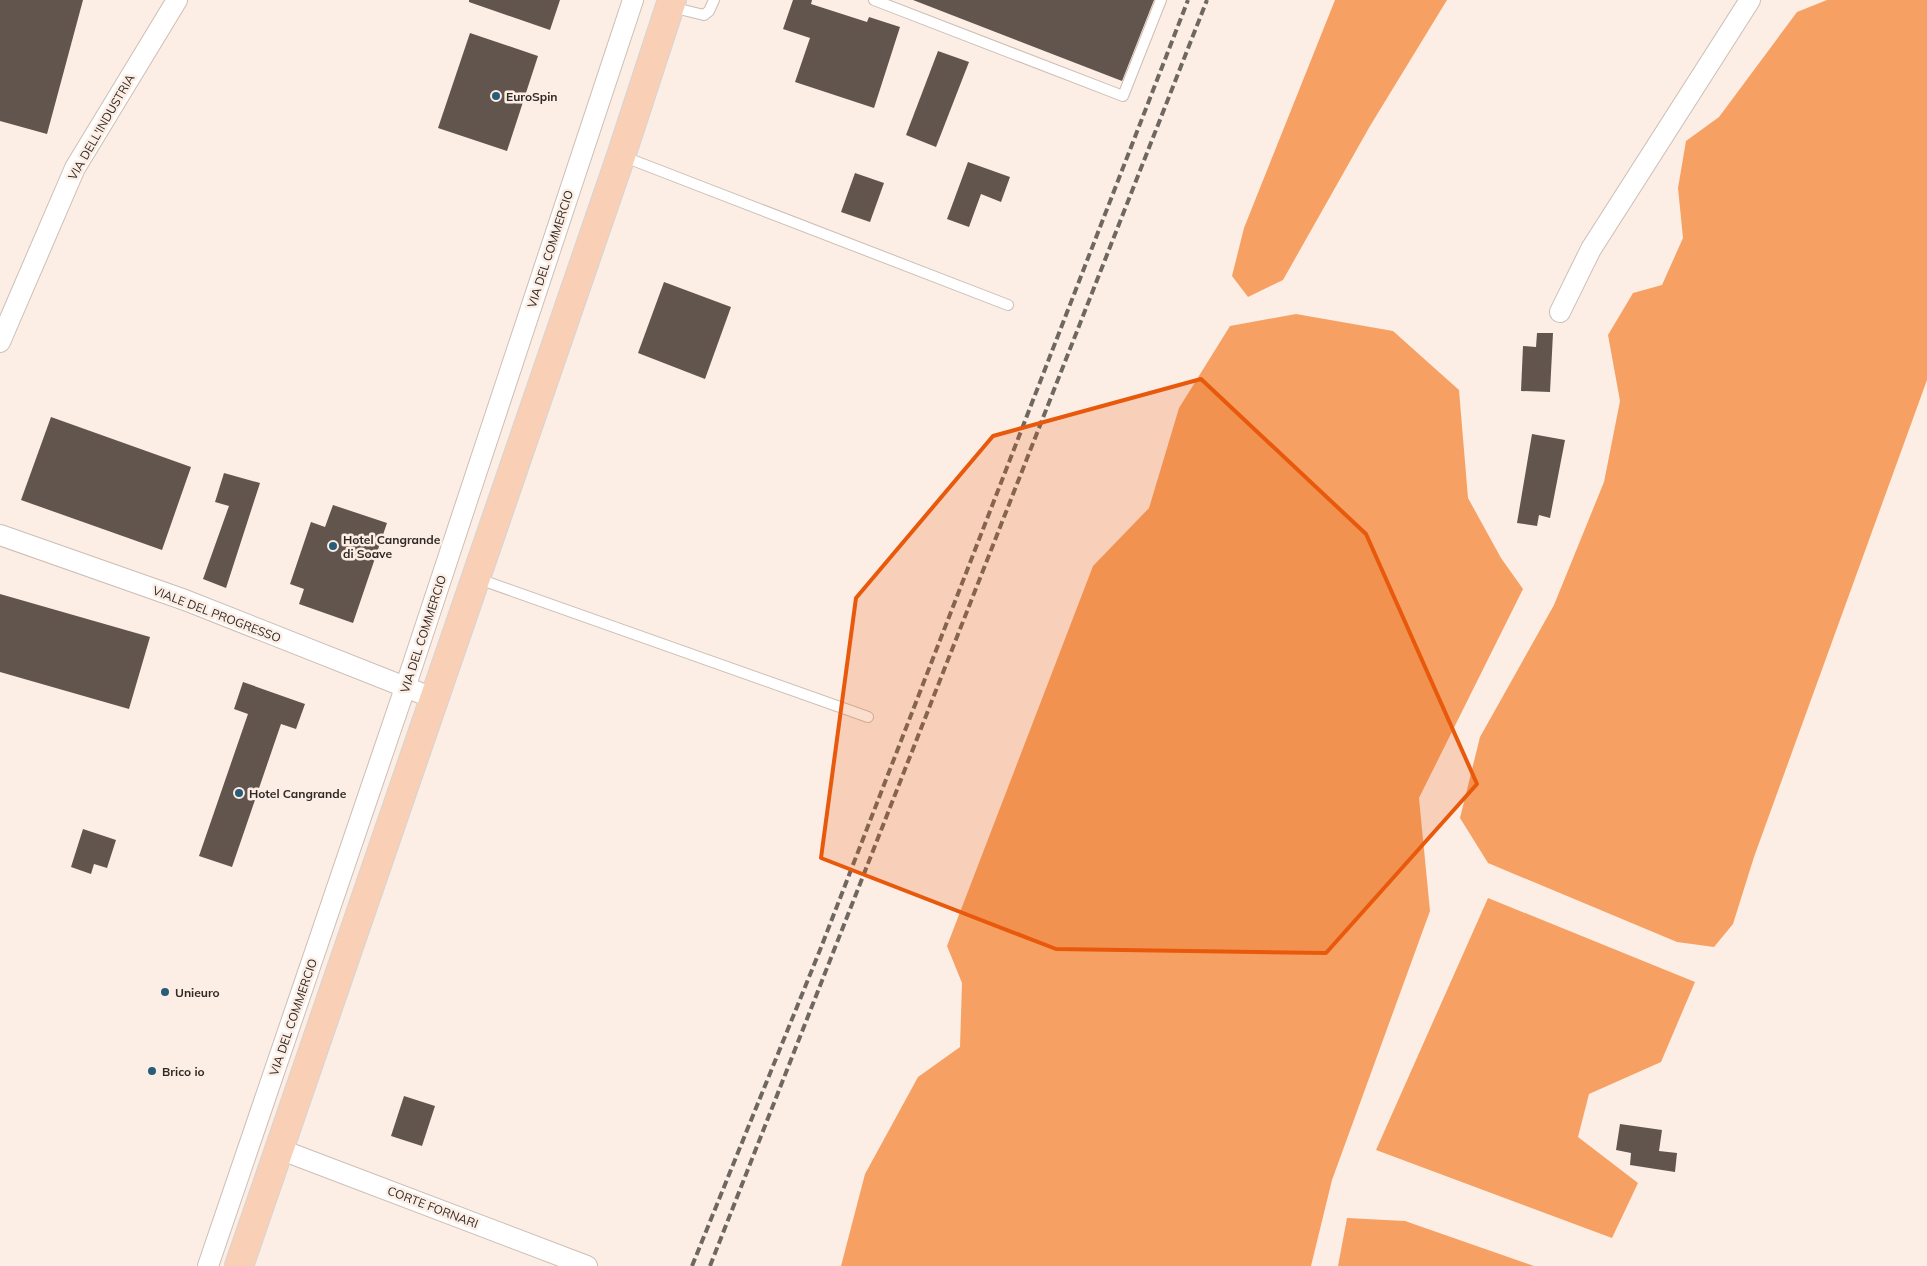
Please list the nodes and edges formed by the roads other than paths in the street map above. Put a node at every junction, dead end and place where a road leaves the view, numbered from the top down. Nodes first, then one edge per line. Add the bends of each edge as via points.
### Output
1 (176, 0) edge
2 (633, 0) edge
3 (714, 0) edge
4 (874, 0) edge
5 (1161, 0) edge
6 (1750, 0) edge
7 (671, 3) edge
8 (621, 156) junction
9 (1008, 305) dead end
10 (1560, 312) dead end
11 (0, 342) edge
12 (0, 535) edge
13 (475, 578) junction
14 (405, 688) junction
15 (433, 698) junction
16 (868, 718) dead end
17 (278, 1149) junction
18 (208, 1266) edge
19 (239, 1266) edge
20 (587, 1266) edge

1 - 11 street, VIA DELL'INDUSTRIA via 75,168
2 - 14 street, VIA DEL COMMERCIO
3 - 7 lane via 704,15
4 - 5 lane via 1123,96
6 - 10 street via 1591,249
7 - 8 main road
8 - 9 lane
8 - 13 main road
12 - 14 street, VIALE DEL PROGRESSO via 185,600
13 - 15 main road
13 - 16 lane
14 - 15 street, VIALE DEL PROGRESSO
14 - 18 street, VIA DEL COMMERCIO
15 - 17 main road
17 - 19 main road
17 - 20 street, CORTE FORNARI

